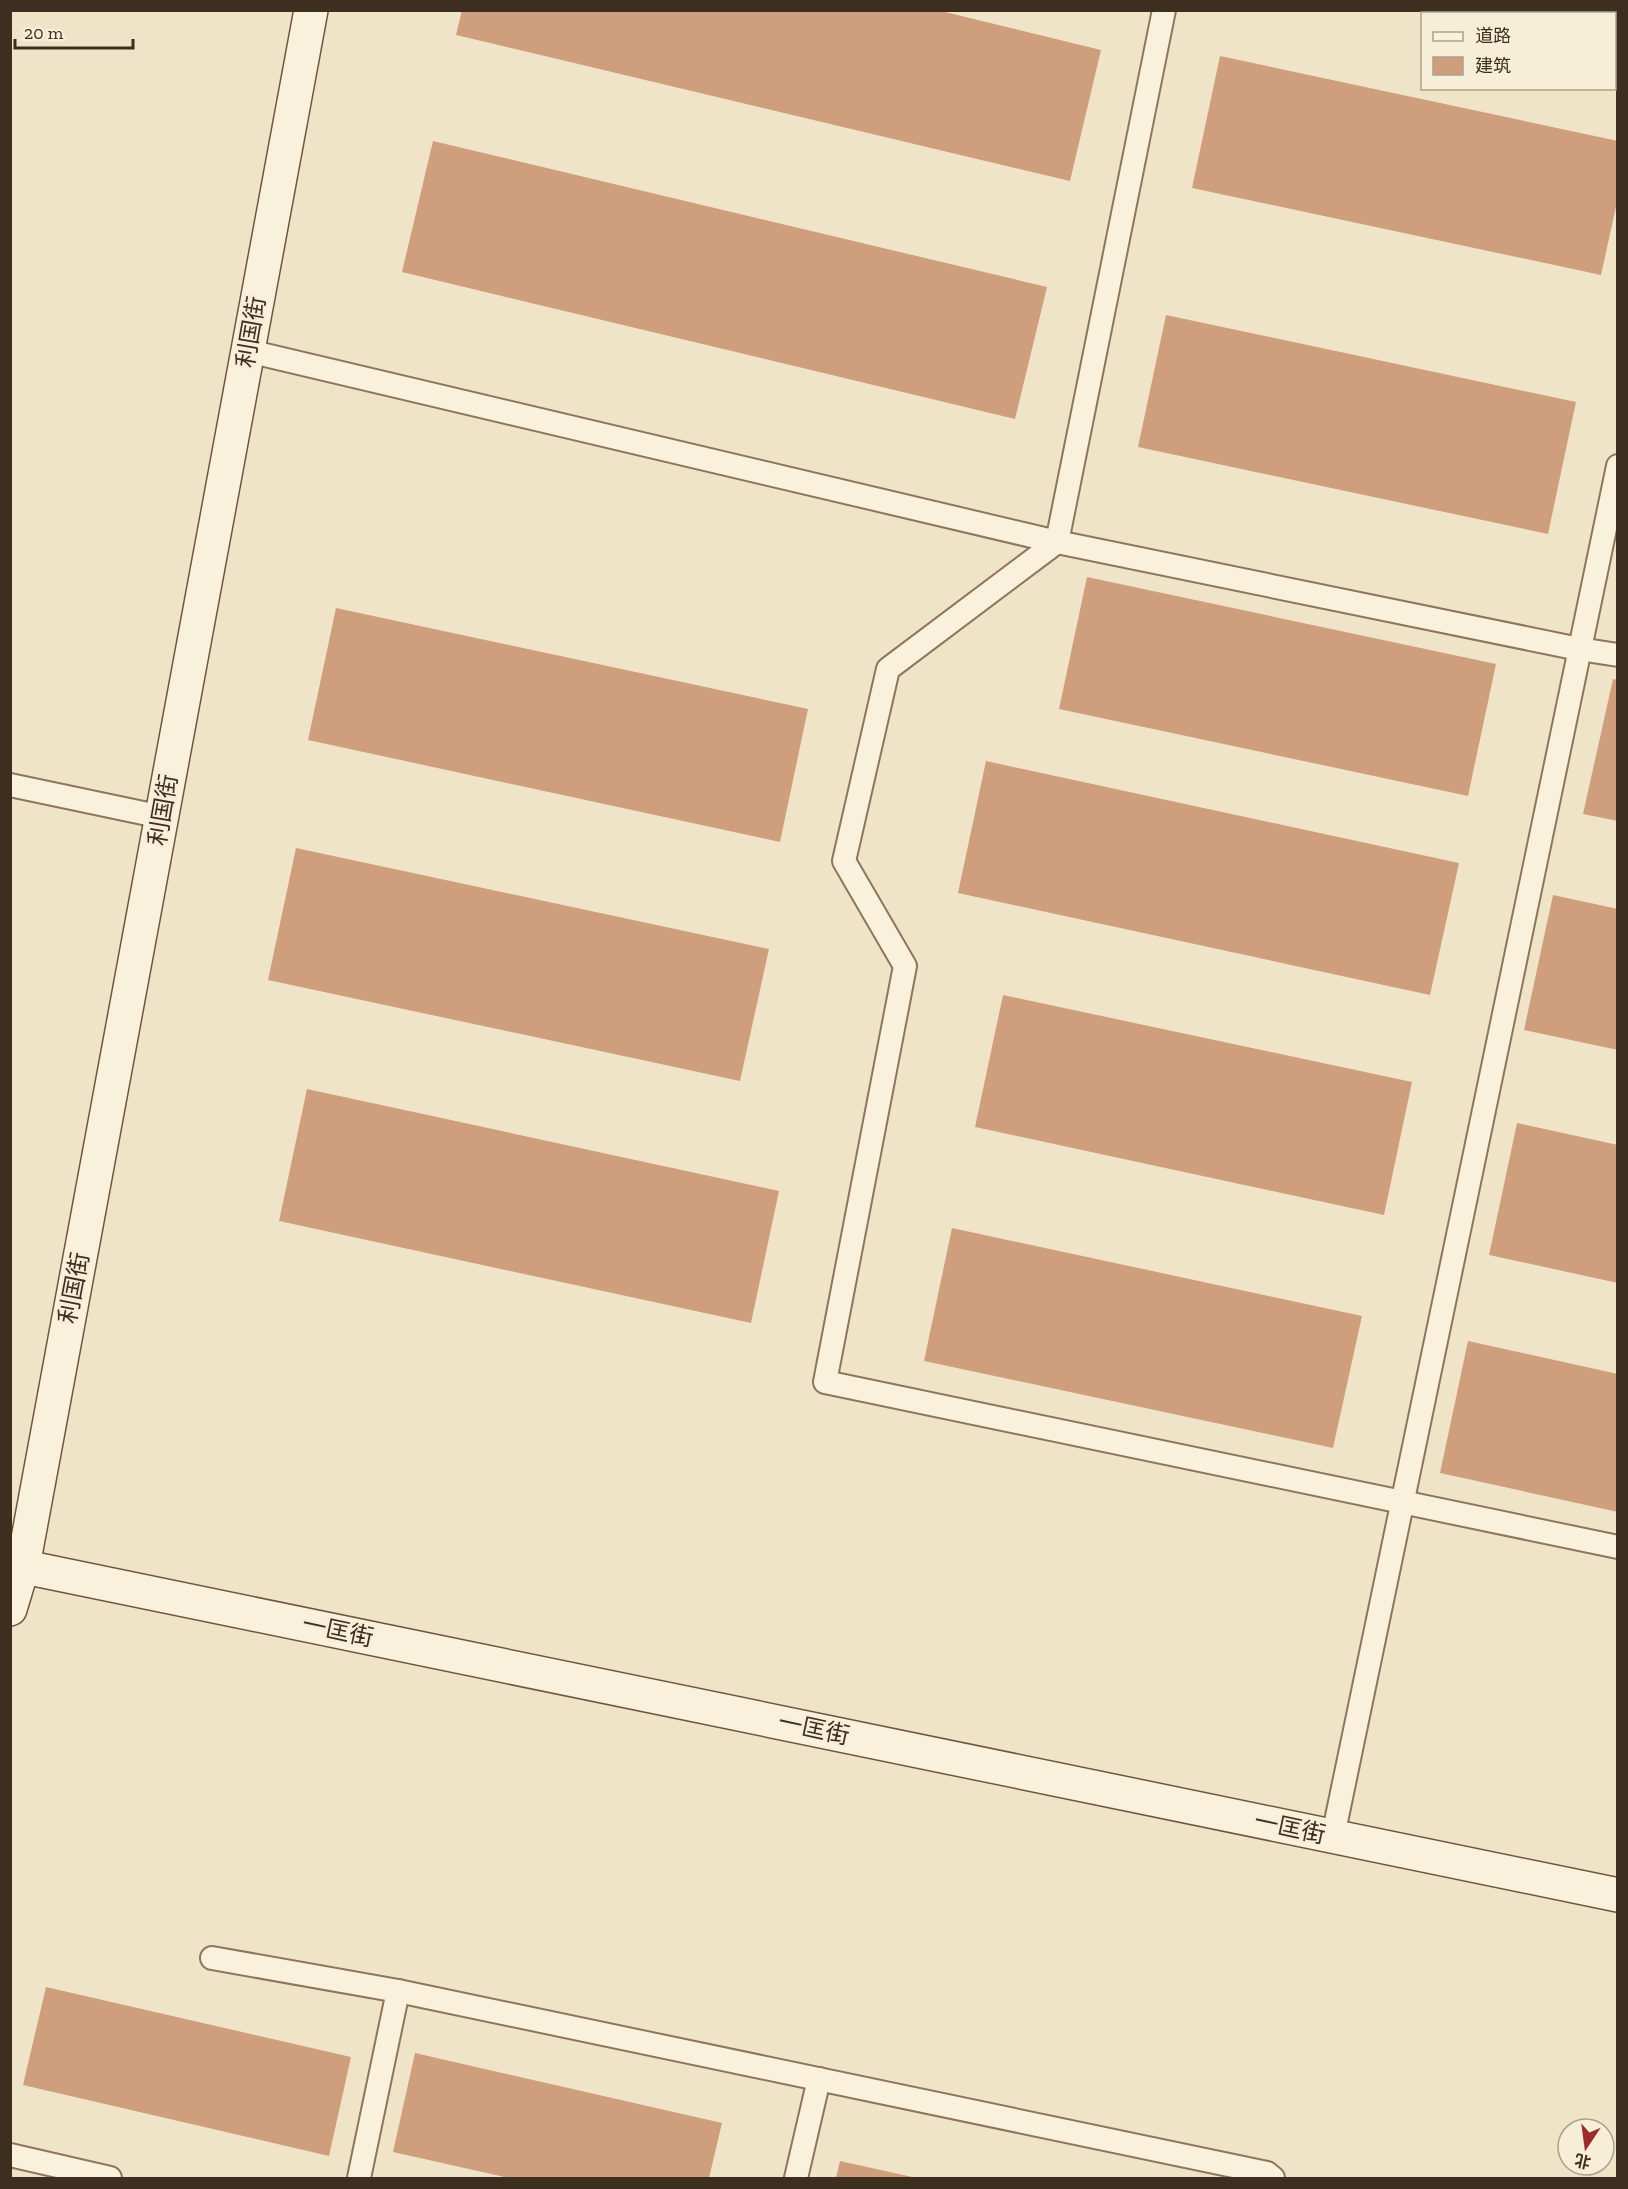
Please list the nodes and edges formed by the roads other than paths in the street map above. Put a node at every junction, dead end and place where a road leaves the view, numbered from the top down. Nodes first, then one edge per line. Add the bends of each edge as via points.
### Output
1 (311, 10) edge
2 (1164, 10) edge
3 (248, 351) junction
4 (1617, 466) edge
5 (1057, 542) junction
6 (1579, 649) junction
7 (1617, 656) edge
8 (10, 785) edge
9 (162, 817) junction
10 (1402, 1504) junction
11 (1617, 1547) edge
12 (17, 1565) edge
13 (10, 1609) edge
14 (1333, 1836) junction
15 (1617, 1895) edge
16 (212, 1958) dead end
17 (398, 1991) junction
18 (819, 2079) junction
19 (10, 2155) edge
20 (110, 2178) edge
21 (359, 2178) edge
22 (796, 2178) edge
23 (1272, 2178) edge

1 - 3 street, 利国街
2 - 5 lane
3 - 5 lane
3 - 9 street, 利国街
4 - 6 lane
5 - 6 lane
5 - 10 lane via 888,669 844,861 905,966 825,1382
6 - 7 lane
6 - 10 lane
8 - 9 lane
9 - 12 street, 利国街
10 - 11 lane
10 - 14 lane
12 - 13 street, 利国街
12 - 14 street, 一匡街
14 - 15 street, 一匡街
16 - 17 lane
17 - 18 lane
17 - 21 lane
18 - 22 lane
18 - 23 lane via 1267,2173
19 - 20 lane

